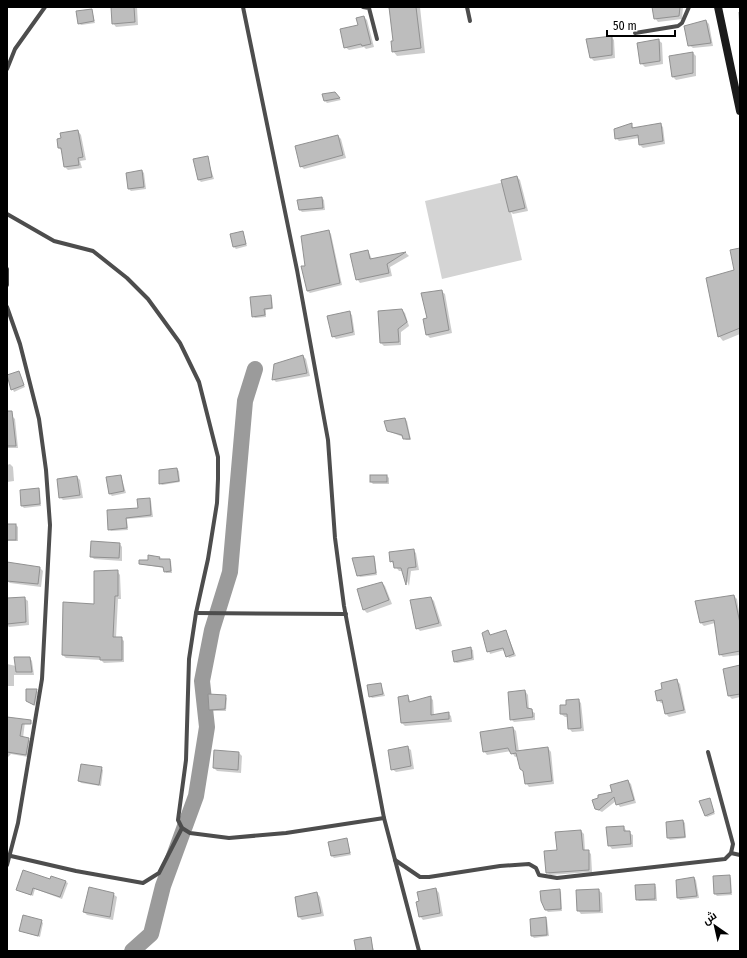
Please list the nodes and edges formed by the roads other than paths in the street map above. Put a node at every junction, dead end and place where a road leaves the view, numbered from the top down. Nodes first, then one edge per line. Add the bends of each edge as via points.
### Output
1 (45, 7) edge
2 (243, 7) edge
3 (363, 7) edge
4 (467, 7) edge
5 (689, 7) edge
6 (718, 7) edge
7 (470, 21) dead end
8 (634, 33) dead end
9 (377, 39) dead end
10 (7, 70) edge
11 (738, 87) edge
12 (740, 111) edge
13 (7, 214) edge
14 (7, 270) edge
15 (7, 285) edge
16 (7, 307) edge
17 (196, 613) junction
18 (346, 614) junction
19 (708, 752) dead end
20 (384, 818) junction
21 (182, 828) junction
22 (731, 853) junction
23 (740, 855) edge
24 (11, 856) junction
25 (395, 859) junction
26 (7, 865) edge
27 (419, 951) edge

1 - 10 street via 15,50
2 - 18 street via 328,440 335,538
3 - 9 street via 369,8
4 - 7 street
5 - 8 street via 678,26
6 - 11 street
11 - 12 street
13 - 17 street via 54,241 93,251 127,278 148,299 180,343 199,382 218,457 218,479 208,559
14 - 15 street
16 - 24 street via 20,344 39,419 50,525 42,679
17 - 18 street
17 - 21 street via 189,659 186,760 178,820
18 - 20 street
19 - 22 street via 733,844
20 - 21 street via 251,837 229,838 190,833
20 - 25 street
21 - 24 street via 159,874 143,882 76,871
22 - 23 street
22 - 25 street via 725,858 557,878 540,875 536,868 529,864 500,866 429,878 420,877
24 - 26 street
25 - 27 street

